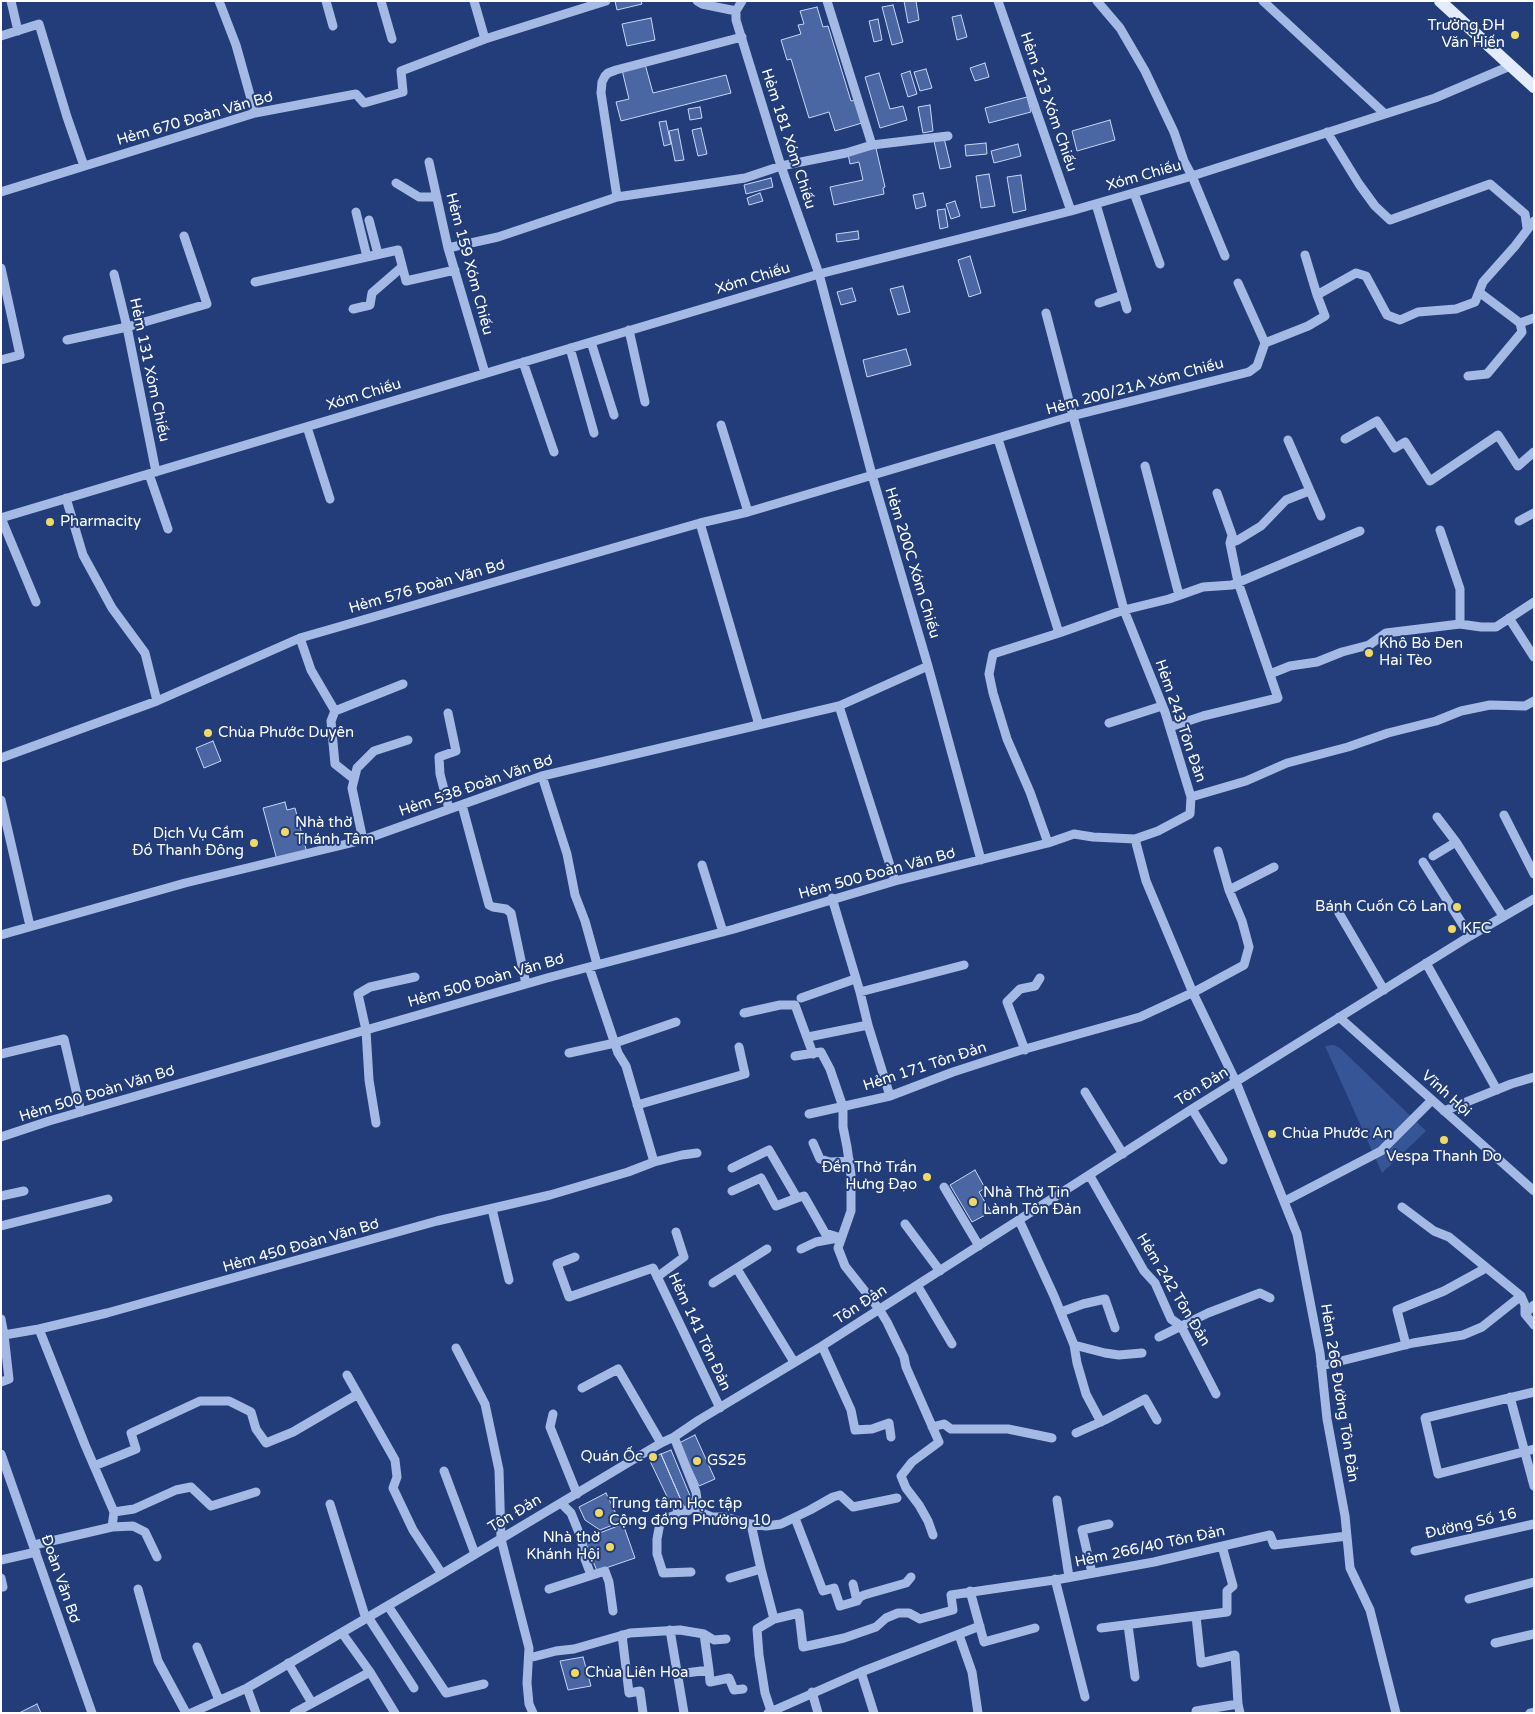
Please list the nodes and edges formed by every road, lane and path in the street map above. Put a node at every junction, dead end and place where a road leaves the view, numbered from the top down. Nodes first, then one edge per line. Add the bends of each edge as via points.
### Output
1 (11, 1) edge
2 (219, 1) edge
3 (326, 1) edge
4 (381, 1) edge
5 (474, 1) edge
6 (606, 1) edge
7 (696, 1) edge
8 (742, 1) edge
9 (827, 1) edge
10 (998, 1) edge
11 (1097, 1) edge
12 (1440, 1) edge
13 (1267, 2) edge
14 (736, 11) junction
15 (333, 26) dead end
16 (18, 31) junction
17 (1, 36) edge
18 (742, 37) junction
19 (392, 39) dead end
20 (485, 39) junction
21 (1510, 66) junction
22 (1534, 87) edge
23 (256, 113) junction
24 (1385, 114) junction
25 (1327, 132) junction
26 (948, 136) dead end
27 (872, 145) junction
28 (429, 162) dead end
29 (84, 166) junction
30 (781, 166) junction
31 (1192, 176) junction
32 (396, 183) dead end
33 (1, 192) edge
34 (1134, 193) junction
35 (437, 197) junction
36 (617, 197) junction
37 (1096, 204) junction
38 (1071, 211) junction
39 (356, 212) dead end
40 (369, 220) dead end
41 (1531, 225) edge
42 (184, 236) dead end
43 (448, 248) junction
44 (378, 254) junction
45 (1306, 255) dead end
46 (1225, 256) dead end
47 (366, 257) junction
48 (1160, 264) dead end
49 (402, 267) junction
50 (1, 268) edge
51 (454, 270) junction
52 (114, 274) dead end
53 (819, 274) junction
54 (255, 282) dead end
55 (1238, 283) dead end
56 (1479, 292) junction
57 (1123, 295) junction
58 (1317, 295) junction
59 (1098, 303) dead end
60 (353, 309) dead end
61 (1127, 310) dead end
62 (1046, 313) dead end
63 (1534, 318) edge
64 (1520, 323) junction
65 (127, 327) junction
66 (629, 330) junction
67 (67, 340) dead end
68 (591, 342) junction
69 (1265, 343) junction
70 (570, 348) junction
71 (1, 360) edge
72 (523, 362) junction
73 (485, 373) junction
74 (1468, 376) dead end
75 (645, 402) dead end
76 (614, 415) dead end
77 (1072, 416) junction
78 (721, 425) dead end
79 (307, 427) junction
80 (594, 433) dead end
81 (1345, 438) dead end
82 (998, 439) junction
83 (1288, 440) dead end
84 (554, 452) dead end
85 (1534, 452) edge
86 (1145, 466) dead end
87 (152, 473) junction
88 (872, 475) junction
89 (1309, 491) junction
90 (1217, 493) dead end
91 (66, 498) junction
92 (330, 499) dead end
93 (748, 512) junction
94 (1534, 513) edge
95 (1321, 516) dead end
96 (1, 518) edge
97 (1519, 521) dead end
98 (700, 523) junction
99 (168, 529) dead end
100 (1440, 530) dead end
101 (1360, 531) dead end
102 (1230, 543) junction
103 (1238, 582) junction
104 (1179, 595) junction
105 (36, 602) dead end
106 (1534, 602) edge
107 (1124, 610) junction
108 (1509, 618) junction
109 (1460, 624) junction
110 (1059, 633) junction
111 (300, 638) junction
112 (1534, 657) edge
113 (928, 666) junction
114 (1270, 674) junction
115 (403, 684) dead end
116 (157, 701) junction
117 (1534, 701) edge
118 (839, 706) junction
119 (1162, 706) junction
120 (335, 711) junction
121 (448, 713) dead end
122 (1110, 723) dead end
123 (759, 725) junction
124 (1170, 727) junction
125 (408, 740) dead end
126 (1, 758) edge
127 (542, 776) junction
128 (354, 779) junction
129 (1191, 797) junction
130 (1, 800) edge
131 (462, 805) junction
132 (449, 809) junction
133 (1504, 815) dead end
134 (1437, 816) dead end
135 (1135, 839) junction
136 (363, 840) junction
137 (1456, 842) junction
138 (1048, 843) junction
139 (1218, 851) dead end
140 (1432, 856) dead end
141 (981, 860) junction
142 (1423, 862) dead end
143 (702, 865) dead end
144 (1274, 867) dead end
145 (1534, 874) edge
146 (895, 881) junction
147 (1229, 890) junction
148 (832, 898) junction
149 (1534, 899) edge
150 (1338, 913) dead end
151 (1504, 916) junction
152 (30, 926) junction
153 (723, 932) junction
154 (1, 935) edge
155 (1470, 936) junction
156 (1426, 963) junction
157 (964, 965) dead end
158 (593, 966) junction
159 (415, 977) dead end
160 (1040, 978) dead end
161 (855, 979) junction
162 (526, 984) junction
163 (1384, 990) junction
164 (860, 992) junction
165 (1193, 992) junction
166 (801, 998) dead end
167 (744, 1013) dead end
168 (1339, 1017) junction
169 (676, 1022) dead end
170 (868, 1025) junction
171 (366, 1030) junction
172 (808, 1037) junction
173 (615, 1043) junction
174 (739, 1047) dead end
175 (1025, 1050) junction
176 (569, 1053) dead end
177 (1, 1054) edge
178 (813, 1054) junction
179 (795, 1056) dead end
180 (1534, 1077) edge
181 (1236, 1082) junction
182 (1497, 1090) junction
183 (1086, 1092) dead end
184 (890, 1096) junction
185 (1432, 1100) junction
186 (637, 1105) junction
187 (843, 1107) junction
188 (1192, 1109) junction
189 (1444, 1111) junction
190 (81, 1112) junction
191 (809, 1114) dead end
192 (376, 1123) dead end
193 (1, 1138) edge
194 (813, 1143) dead end
195 (697, 1153) dead end
196 (1123, 1154) junction
197 (1223, 1160) dead end
198 (850, 1161) junction
199 (654, 1162) junction
200 (732, 1168) dead end
201 (1090, 1176) junction
202 (944, 1187) dead end
203 (24, 1191) dead end
204 (732, 1191) dead end
205 (1534, 1191) edge
206 (1, 1196) edge
207 (797, 1198) junction
208 (108, 1199) dead end
209 (1285, 1201) junction
210 (1402, 1207) dead end
211 (492, 1208) junction
212 (1019, 1220) junction
213 (906, 1224) dead end
214 (1, 1226) edge
215 (676, 1232) dead end
216 (841, 1238) junction
217 (979, 1246) junction
218 (801, 1249) dead end
219 (767, 1250) dead end
220 (575, 1257) dead end
221 (1486, 1268) junction
222 (736, 1270) junction
223 (940, 1271) junction
224 (657, 1277) junction
225 (508, 1280) dead end
226 (713, 1283) dead end
227 (918, 1285) junction
228 (1521, 1296) junction
229 (1270, 1298) dead end
230 (1534, 1305) edge
231 (879, 1309) junction
232 (1061, 1312) junction
233 (1525, 1314) junction
234 (1, 1319) edge
235 (1534, 1325) edge
236 (1181, 1326) junction
237 (1115, 1328) dead end
238 (39, 1329) junction
239 (4, 1335) junction
240 (1159, 1337) dead end
241 (952, 1344) dead end
242 (1074, 1345) junction
243 (1406, 1345) junction
244 (822, 1346) junction
245 (456, 1348) dead end
246 (1142, 1353) dead end
247 (794, 1362) junction
248 (1321, 1366) junction
249 (347, 1375) dead end
250 (1, 1382) edge
251 (582, 1388) dead end
252 (1534, 1392) edge
253 (358, 1394) junction
254 (1216, 1394) dead end
255 (1510, 1397) junction
256 (720, 1408) junction
257 (553, 1414) dead end
258 (1157, 1420) dead end
259 (1101, 1422) junction
260 (932, 1427) junction
261 (1076, 1434) dead end
262 (674, 1437) junction
263 (891, 1437) dead end
264 (1052, 1438) dead end
265 (661, 1443) junction
266 (1529, 1450) edge
267 (1, 1454) edge
268 (94, 1466) junction
269 (444, 1471) dead end
270 (1534, 1486) edge
271 (256, 1492) dead end
272 (577, 1494) junction
273 (898, 1498) dead end
274 (1057, 1500) dead end
275 (561, 1503) junction
276 (330, 1504) dead end
277 (698, 1507) junction
278 (114, 1512) junction
279 (795, 1518) junction
280 (751, 1524) junction
281 (1109, 1524) dead end
282 (1534, 1524) edge
283 (112, 1527) junction
284 (933, 1535) dead end
285 (1347, 1536) junction
286 (501, 1539) junction
287 (1222, 1546) junction
288 (35, 1548) junction
289 (1415, 1551) dead end
290 (475, 1554) junction
291 (157, 1557) dead end
292 (1, 1560) edge
293 (761, 1569) junction
294 (691, 1572) dead end
295 (1092, 1573) junction
296 (442, 1574) junction
297 (591, 1575) junction
298 (1069, 1577) junction
299 (1, 1578) edge
300 (730, 1578) dead end
301 (911, 1578) dead end
302 (1055, 1579) junction
303 (1534, 1582) edge
304 (853, 1584) dead end
305 (1, 1587) edge
306 (138, 1589) dead end
307 (549, 1589) dead end
308 (970, 1592) junction
309 (1470, 1599) dead end
310 (858, 1601) junction
311 (388, 1606) junction
312 (613, 1611) dead end
313 (1196, 1616) junction
314 (367, 1618) junction
315 (774, 1619) junction
316 (1128, 1625) junction
317 (980, 1626) junction
318 (1035, 1628) dead end
319 (1101, 1628) dead end
320 (670, 1630) junction
321 (342, 1633) junction
322 (704, 1634) junction
323 (960, 1634) junction
324 (1534, 1634) edge
325 (622, 1635) junction
326 (726, 1639) dead end
327 (1495, 1644) dead end
328 (197, 1647) dead end
329 (529, 1658) junction
330 (288, 1663) junction
331 (709, 1670) junction
332 (370, 1672) junction
333 (861, 1672) junction
334 (678, 1674) junction
335 (1135, 1678) dead end
336 (484, 1684) dead end
337 (247, 1688) junction
338 (414, 1688) dead end
339 (743, 1688) dead end
340 (812, 1692) junction
341 (1085, 1697) dead end
342 (219, 1700) junction
343 (312, 1703) junction
344 (1239, 1708) edge
345 (208, 1709) edge
346 (1196, 1711) dead end
347 (770, 1712) edge
348 (92, 1713) edge
349 (186, 1713) edge
350 (190, 1713) edge
351 (256, 1713) edge
352 (294, 1713) edge
353 (395, 1713) edge
354 (533, 1713) edge
355 (643, 1713) edge
356 (684, 1713) edge
357 (818, 1713) edge
358 (874, 1713) edge
359 (978, 1713) edge
360 (1396, 1713) edge

1 - 16 street
2 - 23 street
3 - 15 street
4 - 19 street
5 - 20 street
6 - 20 street
7 - 14 street
8 - 14 street
9 - 27 street
10 - 38 street, Hẻm 213 Xóm Chiếu
11 - 31 street via 1120,28 1145,71
12 - 21 main road
13 - 24 street
14 - 18 street, Hẻm 181 Xóm Chiếu
16 - 17 street
16 - 29 street via 38,24
18 - 30 street, Hẻm 181 Xóm Chiếu
18 - 36 street via 616,70 605,76 601,93
20 - 23 street, Hẻm 670 Đoàn Văn Bơ via 401,71 404,92 364,103 356,94
21 - 22 main road
21 - 24 street, Xóm Chiếu via 1435,98
23 - 29 street, Hẻm 670 Đoàn Văn Bơ
24 - 25 street, Xóm Chiếu
25 - 31 street, Xóm Chiếu
25 - 41 street via 1359,184 1390,220 1490,184 1525,214
26 - 27 street
27 - 30 street
28 - 35 street, Hẻm 159 Xóm Chiếu
29 - 33 street, Hẻm 670 Đoàn Văn Bơ
30 - 36 street via 745,178
30 - 53 street, Hẻm 181 Xóm Chiếu
31 - 34 street, Xóm Chiếu
31 - 46 street
32 - 35 street via 419,197
34 - 37 street, Xóm Chiếu
34 - 48 street
35 - 43 street, Hẻm 159 Xóm Chiếu
36 - 43 street via 498,237
37 - 38 street, Xóm Chiếu
37 - 57 street
38 - 53 street, Xóm Chiếu
39 - 47 street
40 - 44 street
41 - 56 street via 1483,282
42 - 65 street via 207,304
43 - 51 street, Hẻm 159 Xóm Chiếu
44 - 47 street
44 - 49 street via 398,250
45 - 58 street
47 - 54 street
49 - 51 street via 406,281
49 - 60 street via 372,293 370,305
50 - 71 street via 20,355
51 - 73 street, Hẻm 159 Xóm Chiếu
52 - 65 street, Hẻm 131 Xóm Chiếu
53 - 66 street, Xóm Chiếu
53 - 88 street, Hẻm 200C Xóm Chiếu
55 - 69 street
56 - 58 street via 1475,302 1456,308 1418,312 1400,320 1387,315 1366,276 1356,273
56 - 64 street
57 - 59 street
57 - 61 street
58 - 69 street via 1325,316
62 - 77 street, Hẻm 243 Tôn Đản
63 - 64 street
64 - 74 street via 1522,332 1487,374
65 - 67 street
65 - 87 street, Hẻm 131 Xóm Chiếu
66 - 68 street, Xóm Chiếu
66 - 75 street
68 - 70 street, Xóm Chiếu
68 - 76 street
69 - 77 street, Hẻm 200/21A Xóm Chiếu via 1257,366 1249,372
70 - 72 street, Xóm Chiếu
70 - 80 street
72 - 73 street, Xóm Chiếu
72 - 84 street
73 - 79 street, Xóm Chiếu
77 - 82 street, Hẻm 200/21A Xóm Chiếu
77 - 107 street, Hẻm 243 Tôn Đản
78 - 93 street
79 - 87 street, Xóm Chiếu
79 - 92 street
81 - 85 street via 1377,421 1395,448 1405,442 1430,481 1498,435 1518,466
82 - 88 street, Hẻm 200/21A Xóm Chiếu
82 - 110 street
83 - 89 street
86 - 104 street
87 - 91 street, Xóm Chiếu
87 - 99 street, Hẻm 131 Xóm Chiếu
88 - 93 street, Hẻm 576 Đoàn Văn Bơ
88 - 113 street, Hẻm 200C Xóm Chiếu
89 - 95 street
89 - 102 street via 1286,500 1261,526
90 - 102 street via 1232,535
91 - 96 street, Xóm Chiếu
91 - 116 street via 83,555 112,608 145,653
93 - 98 street, Hẻm 576 Đoàn Văn Bơ
94 - 97 street
96 - 105 street
98 - 111 street, Hẻm 576 Đoàn Văn Bơ
98 - 123 street
100 - 109 street via 1460,589
101 - 103 street
102 - 103 street
103 - 104 street via 1203,587
103 - 114 street
104 - 107 street
106 - 108 street
107 - 110 street
107 - 119 street, Hẻm 243 Tôn Đản
108 - 109 street via 1496,627
108 - 112 street
109 - 114 street via 1386,633 1369,644
110 - 138 street via 993,654 989,674 1007,739
111 - 116 street, Hẻm 576 Đoàn Văn Bơ
111 - 120 street via 311,670
113 - 118 street, Hẻm 538 Đoàn Văn Bơ
113 - 141 street, Hẻm 200C Xóm Chiếu
114 - 124 street via 1278,698
115 - 120 street
116 - 126 street, Hẻm 576 Đoàn Văn Bơ
117 - 129 street via 1525,706 1490,705 1470,709 1287,763 1246,781
118 - 123 street, Hẻm 538 Đoàn Văn Bơ
118 - 146 street
119 - 122 street
119 - 124 street, Hẻm 243 Tôn Đản
120 - 128 street via 331,721 334,764
121 - 132 street via 456,751 439,757
123 - 127 street, Hẻm 538 Đoàn Văn Bơ
124 - 129 street, Hẻm 243 Tôn Đản
125 - 128 street via 374,751 357,768
127 - 131 street, Hẻm 538 Đoàn Văn Bơ
127 - 158 street via 585,921
128 - 136 street via 352,788
129 - 135 street, Hẻm 243 Tôn Đản via 1190,814
130 - 152 street
131 - 132 street, Hẻm 538 Đoàn Văn Bơ
131 - 162 street via 489,905 511,913
132 - 136 street, Hẻm 538 Đoàn Văn Bơ
133 - 145 street
134 - 137 street
135 - 138 street, Hẻm 243 Tôn Đản via 1074,834
135 - 165 street via 1146,881
136 - 152 street, Hẻm 538 Đoàn Văn Bơ via 185,883
137 - 140 street
137 - 151 street
138 - 141 street, Hẻm 243 Tôn Đản
139 - 147 street, Hẻm 171 Tôn Đản
141 - 146 street, Hẻm 500 Đoàn Văn Bơ
142 - 155 street
143 - 153 street
144 - 147 street
146 - 148 street, Hẻm 500 Đoàn Văn Bơ
147 - 165 street, Hẻm 171 Tôn Đản via 1249,947 1244,965
148 - 153 street, Hẻm 500 Đoàn Văn Bơ
148 - 161 street
149 - 151 street, Tôn Đản
150 - 163 street
151 - 155 street, Tôn Đản
152 - 154 street, Hẻm 538 Đoàn Văn Bơ
153 - 158 street, Hẻm 500 Đoàn Văn Bơ
155 - 156 street, Tôn Đản
156 - 163 street, Tôn Đản
156 - 182 street
157 - 164 street
158 - 162 street, Hẻm 500 Đoàn Văn Bơ
158 - 173 street
159 - 171 street via 370,987 358,994
160 - 175 street via 1035,986 1020,989 1007,1002
161 - 164 street
161 - 166 street
162 - 171 street, Hẻm 500 Đoàn Văn Bơ
163 - 168 street, Tôn Đản
164 - 170 street
165 - 175 street, Hẻm 171 Tôn Đản via 1140,1017
165 - 181 street
167 - 172 street via 795,1005
168 - 181 street, Tôn Đản
168 - 185 street, Vĩnh Hội
169 - 173 street
170 - 172 street
170 - 184 street
171 - 190 street, Hẻm 500 Đoàn Văn Bơ
171 - 192 street
172 - 178 street
173 - 176 street
173 - 186 street via 626,1066
174 - 186 street via 745,1074
175 - 184 street, Hẻm 171 Tôn Đản
177 - 190 street via 64,1039
178 - 179 street
178 - 187 street via 821,1052
180 - 182 street
181 - 188 street, Tôn Đản
181 - 209 street, Hẻm 266 Đường Tôn Đản
182 - 189 street
183 - 196 street
184 - 187 street, Hẻm 171 Tôn Đản
185 - 189 street, Vĩnh Hội
185 - 209 street via 1380,1151
186 - 199 street
187 - 191 street, Hẻm 171 Tôn Đản
187 - 198 street via 843,1127
188 - 196 street, Tôn Đản
188 - 197 street
189 - 205 street, Vĩnh Hội
190 - 193 street, Hẻm 500 Đoàn Văn Bơ
194 - 198 street via 820,1159
195 - 199 street, Hẻm 450 Đoàn Văn Bơ
196 - 201 street, Tôn Đản
198 - 216 street via 851,1211
199 - 211 street, Hẻm 450 Đoàn Văn Bơ via 550,1195
200 - 207 street via 769,1150
201 - 212 street, Tôn Đản
201 - 236 street, Hẻm 242 Tôn Đản via 1144,1271 1155,1283 1171,1319
202 - 217 street
203 - 206 street
204 - 207 street via 761,1178 776,1206
207 - 216 street via 804,1196 826,1233
208 - 214 street
209 - 248 street, Hẻm 266 Đường Tôn Đản via 1297,1234
210 - 221 street via 1434,1231 1449,1237
211 - 225 street
211 - 238 street, Hẻm 450 Đoàn Văn Bơ
212 - 217 street, Tôn Đản
212 - 232 street
213 - 223 street
215 - 224 street via 684,1257
216 - 218 street via 816,1242
216 - 231 street via 838,1248 845,1266
217 - 223 street, Tôn Đản
219 - 222 street
220 - 224 street, Hẻm 141 Tôn Đản via 557,1264 569,1298 653,1268
221 - 228 street
221 - 243 street via 1444,1291 1397,1310
222 - 226 street
222 - 247 street
223 - 227 street, Tôn Đản
224 - 256 street, Hẻm 141 Tôn Đản
227 - 231 street, Tôn Đản
227 - 241 street
228 - 233 street
228 - 243 street via 1476,1330
229 - 236 street via 1260,1293
230 - 233 street
231 - 244 street, Tôn Đản
231 - 260 street via 904,1356 906,1368
232 - 237 street via 1105,1299
232 - 242 street
233 - 235 street
234 - 239 street
236 - 240 street
236 - 254 street, Hẻm 242 Tôn Đản
238 - 239 street, Hẻm 450 Đoàn Văn Bơ
238 - 268 street
239 - 250 street via 9,1380
242 - 246 street via 1119,1355
242 - 259 street via 1086,1394
243 - 248 street
244 - 247 street, Tôn Đản
244 - 263 street via 851,1410 855,1430 889,1423
245 - 286 street via 485,1404 499,1470
247 - 256 street, Tôn Đản
248 - 285 street, Hẻm 266 Đường Tôn Đản
249 - 253 street
251 - 265 street via 618,1369
252 - 255 street
253 - 268 street via 294,1432 266,1443 256,1430 251,1412 229,1401 200,1401 131,1433 136,1449
253 - 296 street via 395,1460 398,1477 393,1488 413,1530
255 - 266 street
255 - 266 street via 1425,1418 1438,1474
256 - 262 street, Tôn Đản
257 - 272 street via 550,1427
258 - 259 street via 1145,1399
259 - 261 street
260 - 264 street via 944,1424 951,1429 1008,1429
260 - 284 street via 939,1442 912,1462 901,1476
262 - 265 street, Tôn Đản
262 - 277 street via 696,1492
265 - 272 street, Tôn Đản
266 - 270 street
267 - 288 street, Đoàn Văn Bơ
268 - 278 street
269 - 290 street
271 - 278 street via 211,1506 191,1487 176,1490 134,1509
272 - 275 street, Tôn Đản
273 - 279 street via 853,1507 840,1495
274 - 298 street
275 - 286 street, Tôn Đản
275 - 297 street via 570,1513 582,1540 583,1554
276 - 314 street
277 - 280 street via 702,1513 712,1517 725,1516
277 - 294 street via 660,1523 657,1539 657,1554 663,1573
278 - 283 street
279 - 280 street via 781,1524
279 - 310 street via 823,1591 834,1588 840,1606
280 - 293 street
281 - 295 street via 1082,1530
282 - 289 street, Đường Số 16
283 - 288 street
283 - 291 street via 133,1526 145,1532
285 - 287 street, Hẻm 266/40 Tôn Đản via 1274,1544 1270,1535
285 - 360 street, Hẻm 266 Đường Tôn Đản via 1350,1568 1370,1610
286 - 290 street, Tôn Đản
286 - 329 street
287 - 295 street, Hẻm 266/40 Tôn Đản
287 - 313 street via 1233,1586 1227,1591 1226,1612
288 - 292 street
288 - 348 street, Đoàn Văn Bơ
290 - 296 street, Tôn Đản
293 - 300 street
293 - 315 street
295 - 298 street, Hẻm 266/40 Tôn Đản
296 - 311 street, Tôn Đản
297 - 307 street
297 - 312 street via 605,1571
298 - 302 street, Hẻm 266/40 Tôn Đản
299 - 305 street via 4,1587
301 - 310 street via 906,1583 864,1595
302 - 308 street, Hẻm 266/40 Tôn Đản
302 - 341 street
303 - 309 street
304 - 310 street
306 - 349 street via 158,1661
308 - 315 street, Hẻm 266/40 Tôn Đản via 951,1595 953,1610 920,1619 909,1613 898,1613 876,1626 844,1638 803,1647 799,1613
308 - 317 street
311 - 314 street, Tôn Đản
311 - 336 street via 446,1693
313 - 316 street
313 - 344 street via 1201,1663 1235,1655
314 - 321 street, Tôn Đản
314 - 338 street
315 - 347 street via 757,1629
316 - 319 street
316 - 335 street
317 - 318 street via 984,1642
317 - 323 street
320 - 322 street
320 - 325 street
320 - 334 street
321 - 330 street, Tôn Đản
321 - 332 street
322 - 326 street via 714,1640
322 - 331 street
323 - 333 street
323 - 359 street via 972,1672
324 - 327 street
325 - 329 street
325 - 355 street via 629,1693 640,1691
328 - 342 street
329 - 354 street via 528,1704
330 - 337 street, Tôn Đản
330 - 343 street
331 - 334 street
331 - 339 street via 710,1682 730,1678 734,1690
332 - 343 street
332 - 353 street
333 - 340 street
333 - 358 street
334 - 356 street
337 - 342 street, Tôn Đản
337 - 351 street
340 - 347 street
340 - 357 street
342 - 345 street, Tôn Đản
343 - 352 street
344 - 346 street
345 - 350 street, Tôn Đản

